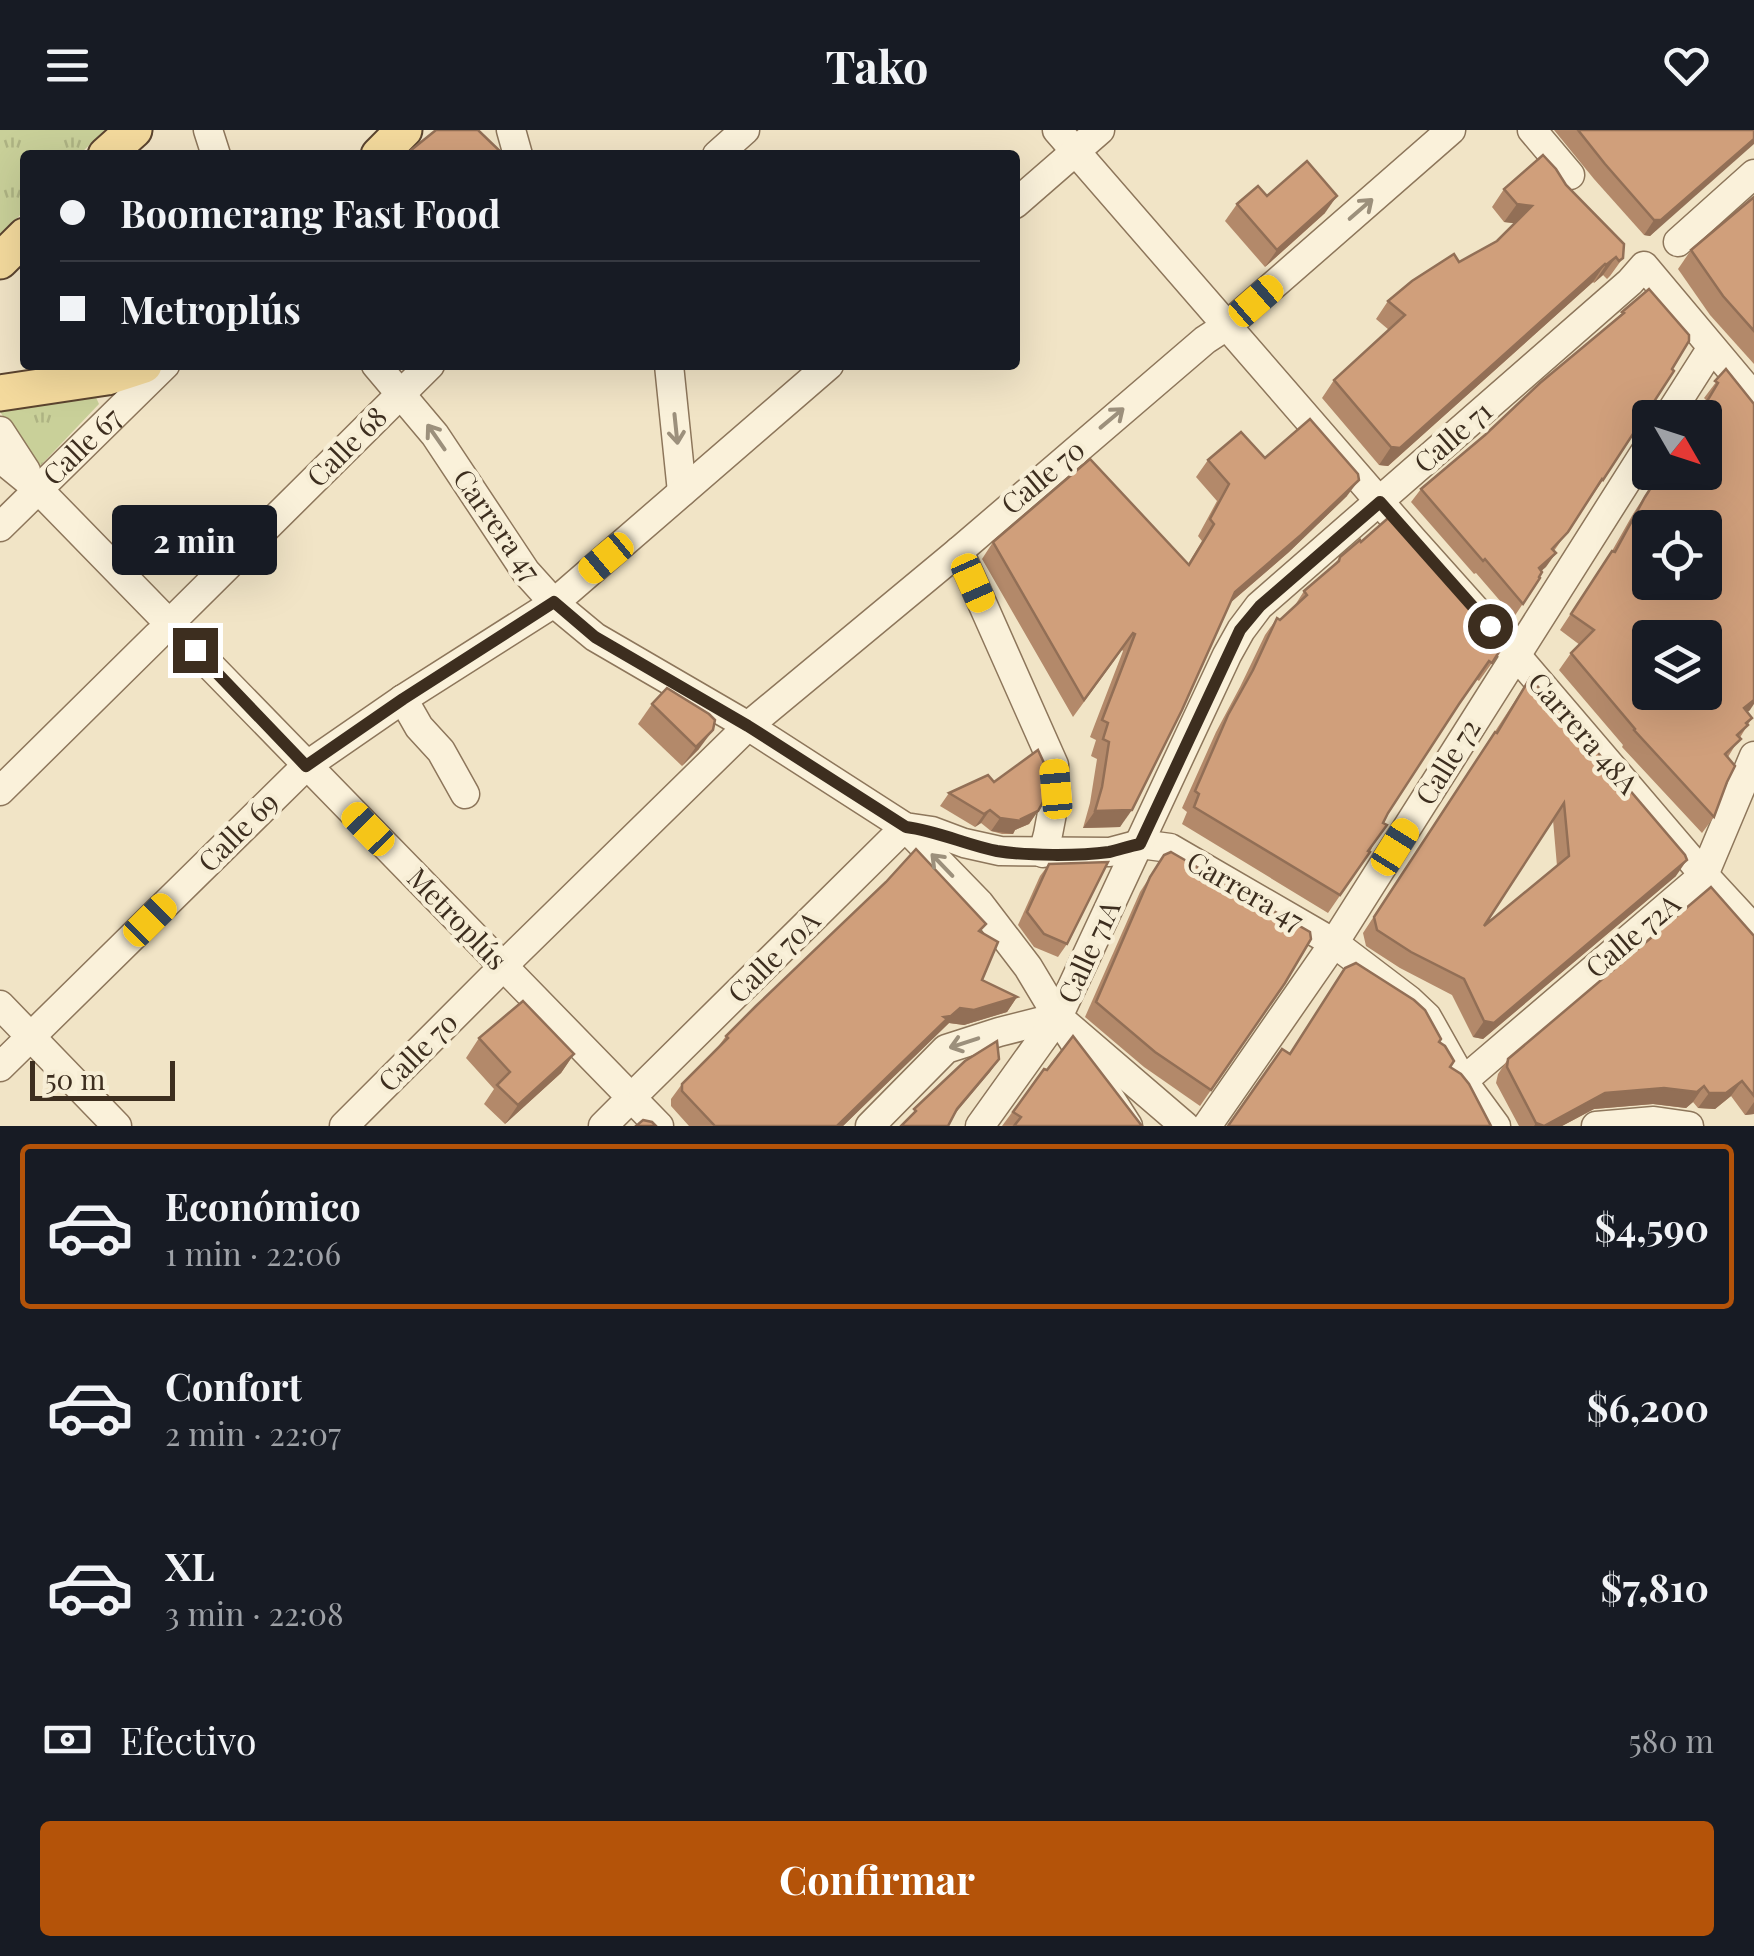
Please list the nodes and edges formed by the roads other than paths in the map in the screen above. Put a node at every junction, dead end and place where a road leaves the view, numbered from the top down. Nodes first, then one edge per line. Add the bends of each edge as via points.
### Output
1 (134, 130) edge
2 (404, 130) edge
3 (745, 130) edge
4 (1100, 130) edge
5 (1451, 130) edge
6 (1532, 130) edge
7 (1066, 140) edge
8 (112, 150) edge
9 (384, 150) edge
10 (723, 150) edge
11 (1754, 174) edge
12 (1570, 176) dead end
13 (1020, 198) edge
14 (20, 241) edge
15 (1678, 242) dead end
16 (0, 261) edge
17 (1228, 325) junction
18 (1711, 348) junction
19 (132, 370) edge
20 (142, 370) edge
21 (380, 370) edge
22 (425, 370) edge
23 (670, 370) edge
24 (823, 370) edge
25 (0, 393) edge
26 (401, 393) junction
27 (1754, 398) edge
28 (1678, 400) edge
29 (0, 431) edge
30 (0, 458) edge
31 (1632, 472) edge
32 (38, 489) junction
33 (682, 492) junction
34 (1380, 502) junction
35 (0, 527) edge
36 (959, 551) junction
37 (554, 602) junction
38 (1260, 606) joint
39 (179, 614) dead end
40 (157, 636) dead end
41 (1516, 655) junction
42 (403, 699) junction
43 (748, 726) junction
44 (1754, 756) edge
45 (306, 766) junction
46 (0, 791) edge
47 (465, 794) dead end
48 (906, 827) junction
49 (1140, 844) junction
50 (1042, 853) junction
51 (1704, 875) junction
52 (1754, 929) edge
53 (1334, 943) junction
54 (513, 956) dead end
55 (492, 978) dead end
56 (0, 1005) edge
57 (1058, 1017) junction
58 (30, 1036) junction
59 (0, 1067) edge
60 (1463, 1081) junction
61 (642, 1088) dead end
62 (117, 1126) edge
63 (344, 1126) edge
64 (660, 1126) edge
65 (870, 1126) edge
66 (980, 1126) edge
67 (1128, 1126) edge
68 (1185, 1126) edge
69 (1207, 1126) edge
70 (1496, 1126) edge
71 (1596, 1126) edge
72 (1689, 1126) edge

1 - 8 main road
2 - 9 main road
3 - 10 street
4 - 7 street
17 -> 5 street, Calle 70
6 - 12 street
7 - 13 street
7 - 17 street, Carrera 48A
11 - 15 street
14 - 16 main road
17 - 34 street, Carrera 48A
36 -> 17 street, Calle 70
18 - 27 street
18 - 28 street
18 - 34 street, Calle 71 via 1644,266
19 - 25 main road
20 - 32 street, Calle 67
21 - 26 street, Carrera 47
22 - 26 street, Calle 68
23 -> 33 street
24 - 33 street, Calle 69
37 -> 26 street, Carrera 47
26 - 39 street, Calle 68
29 - 32 street
30 - 32 street, Metroplús
31 - 41 street, Calle 72
32 - 35 street, Calle 67
32 - 45 street, Metroplús
33 - 37 street, Calle 69
34 - 38 street, Calle 71
34 - 41 street, Carrera 48A
36 - 43 street, Calle 70
36 - 50 street via 1054,765 1054,812
37 - 42 street, Calle 69
37 - 43 street, Carrera 47 via 595,637
38 - 49 street, Calle 71A via 1240,630
40 - 46 street
41 - 51 street, Carrera 48A
41 - 53 street, Calle 72
42 - 45 street, Calle 69
42 - 47 street
43 - 48 street, Carrera 47
43 - 54 street, Calle 70
44 - 51 street, Calle 72A
45 - 58 street, Calle 69
45 - 64 street, Metroplús
48 - 50 street, Carrera 47 via 1000,852
57 -> 48 street via 979,903
48 - 61 street, Calle 70A
49 - 50 street, Carrera 47 via 1110,852
49 - 53 street, Carrera 47 via 1170,848
49 - 57 street, Calle 71A
51 - 52 street, Carrera 48A
51 - 60 street, Calle 72A
53 - 60 street, Carrera 47 via 1427,1017
53 - 69 street, Calle 72
55 - 63 street, Calle 70
56 - 58 street
57 -> 65 street via 946,1049
57 - 66 street, Calle 71A
57 - 67 street
57 - 68 street
58 - 59 street, Calle 69
58 - 62 street
60 - 70 street, Carrera 47
71 - 72 street

